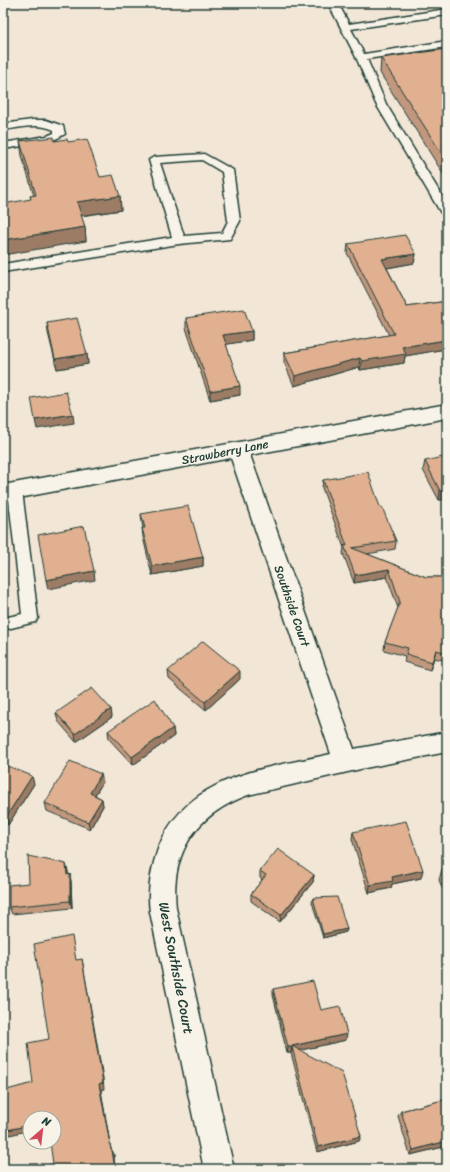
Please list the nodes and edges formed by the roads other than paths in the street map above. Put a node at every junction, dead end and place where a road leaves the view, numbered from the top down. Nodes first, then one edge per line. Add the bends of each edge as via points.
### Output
1 (333, 3) edge
2 (447, 12) edge
3 (346, 27) junction
4 (447, 44) edge
5 (361, 57) junction
6 (3, 127) edge
7 (3, 146) edge
8 (447, 213) edge
9 (179, 240) junction
10 (3, 268) edge
11 (447, 411) edge
12 (238, 449) junction
13 (9, 492) edge
14 (3, 624) edge
15 (447, 742) edge
16 (346, 762) junction
17 (219, 1169) edge

1 - 3 lane
2 - 3 lane
3 - 5 lane
4 - 5 lane
5 - 8 lane via 381,104
6 - 7 lane via 50,122 59,128 60,134 50,139
9 - 9 lane via 154,160 204,157 227,170 234,221 226,236
9 - 10 lane
11 - 12 street, Strawberry Lane
12 - 13 street, Strawberry Lane
12 - 16 street, Southside Court
13 - 14 lane via 30,618
15 - 16 street, West Southside Court
16 - 17 street, West Southside Court via 265,780 227,792 208,802 184,824 169,851 164,873 163,910

